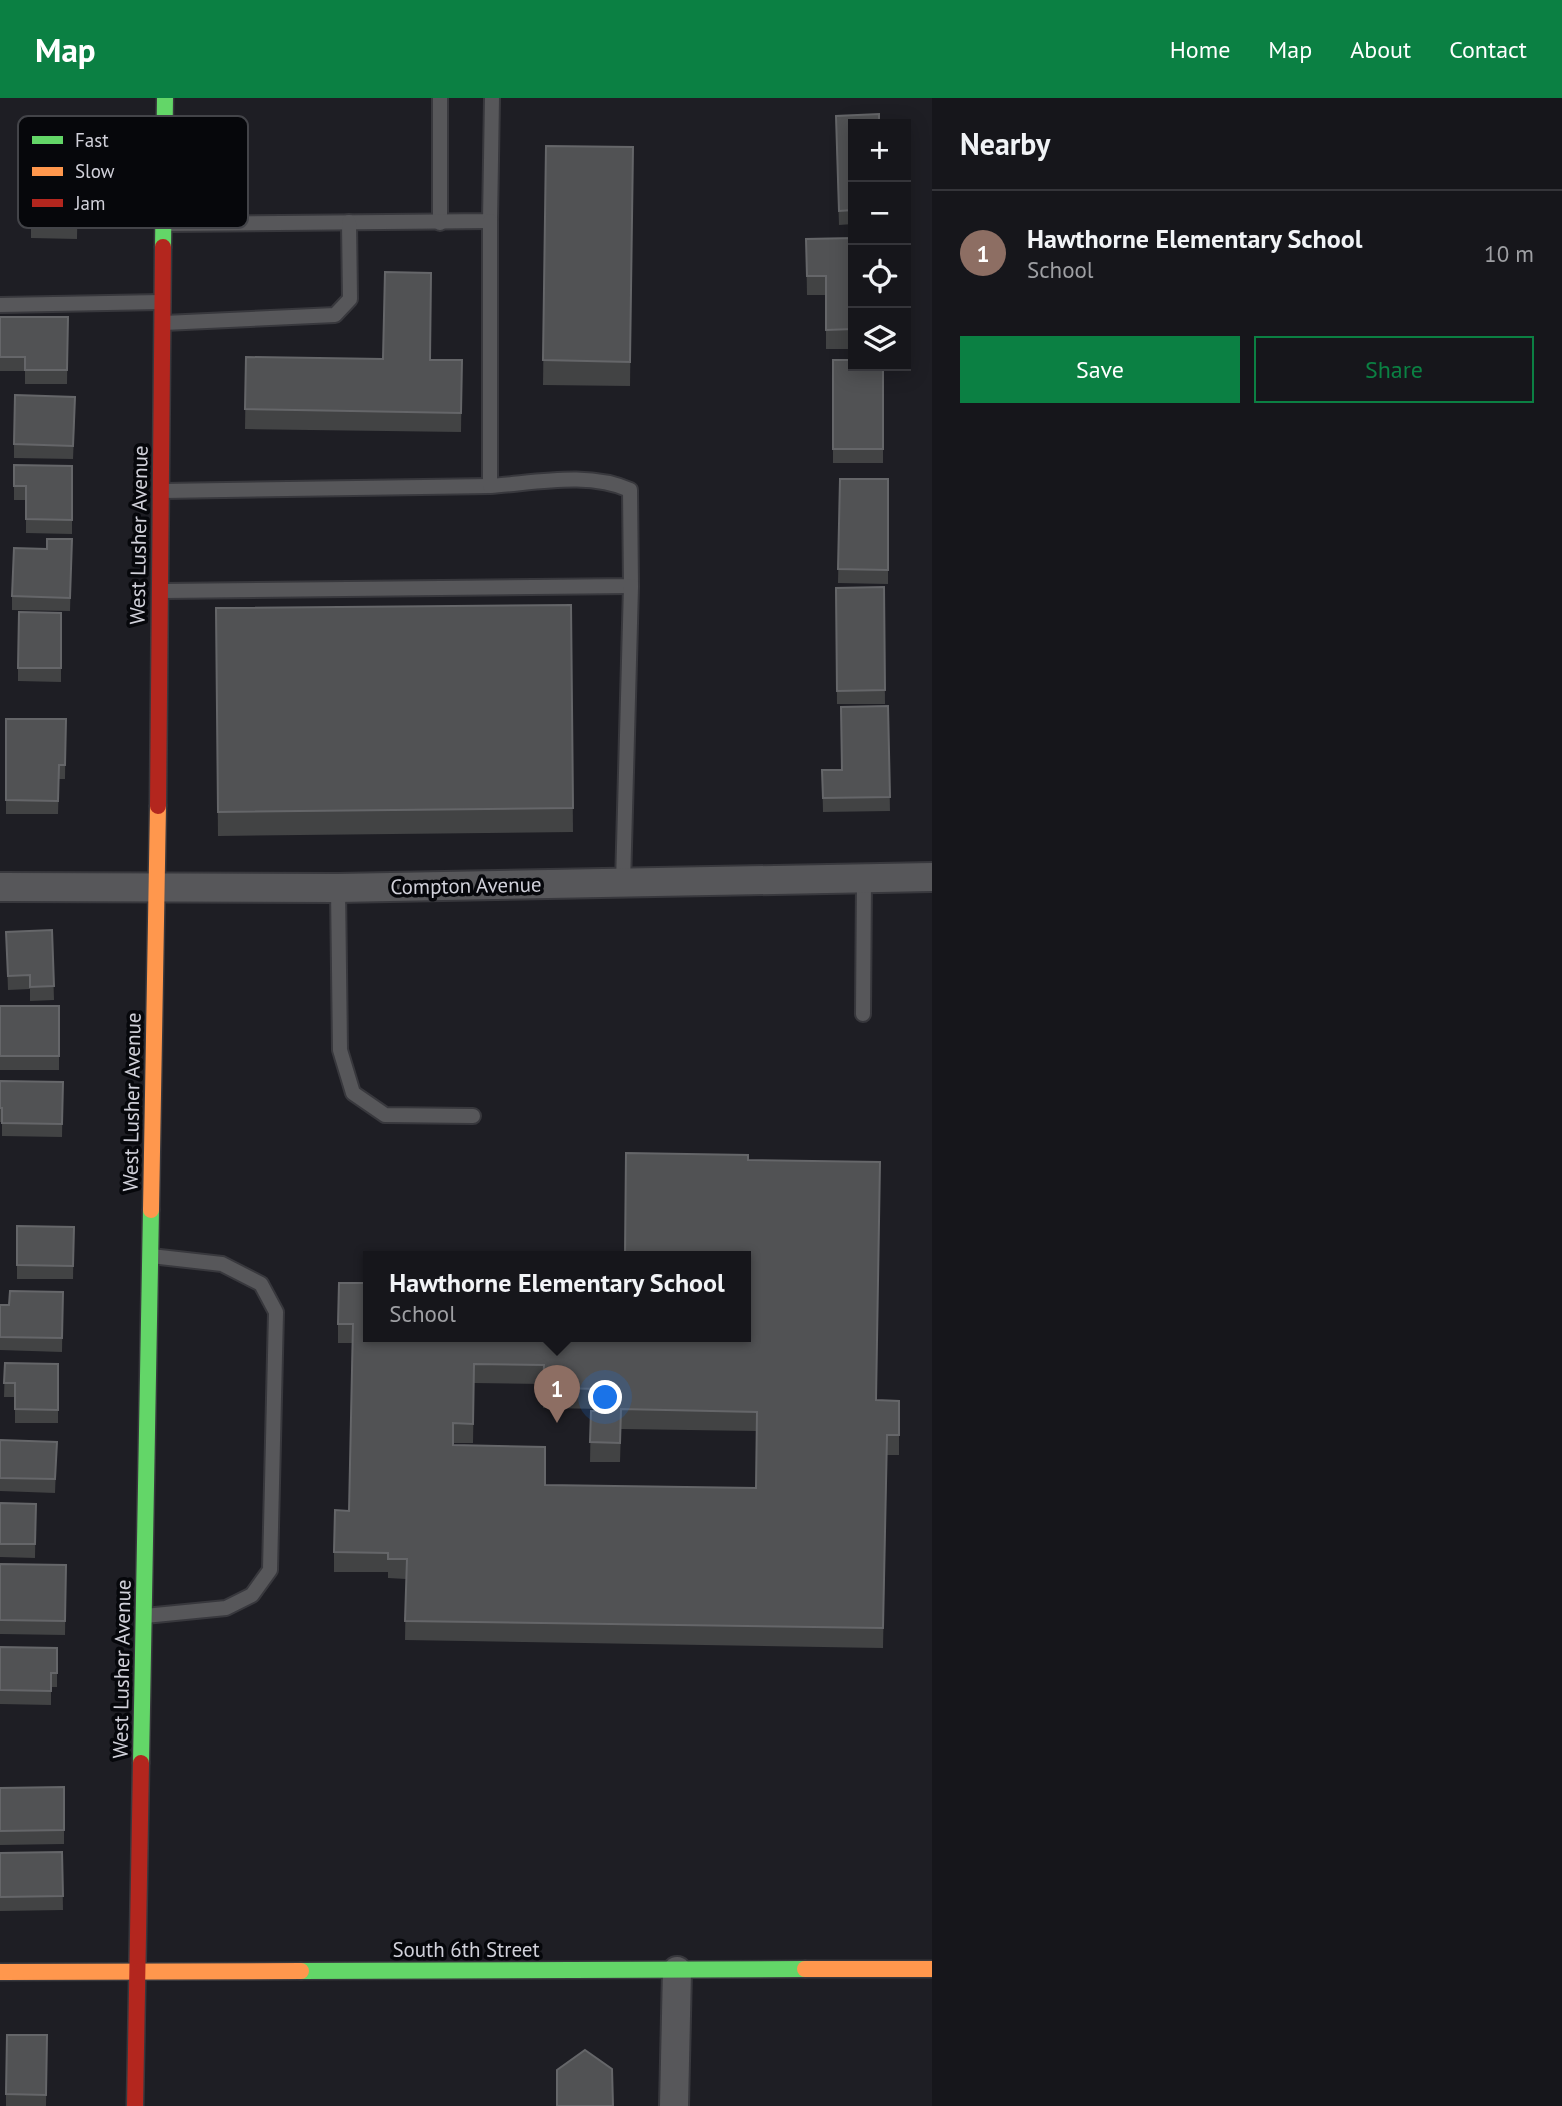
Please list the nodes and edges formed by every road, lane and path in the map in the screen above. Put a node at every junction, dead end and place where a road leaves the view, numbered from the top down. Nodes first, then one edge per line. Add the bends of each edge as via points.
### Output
1 (165, 98) edge
2 (440, 98) edge
3 (492, 98) edge
4 (165, 116) edge
5 (490, 221) junction
6 (349, 222) junction
7 (248, 223) edge
8 (440, 223) junction
9 (164, 228) edge
10 (163, 302) junction
11 (0, 305) edge
12 (163, 323) junction
13 (490, 486) junction
14 (161, 491) junction
15 (631, 586) junction
16 (160, 592) junction
17 (932, 877) edge
18 (864, 880) junction
19 (623, 884) junction
20 (0, 887) edge
21 (338, 888) junction
22 (157, 889) junction
23 (863, 1014) dead end
24 (473, 1116) dead end
25 (150, 1256) junction
26 (144, 1616) junction
27 (932, 1969) edge
28 (137, 1971) junction
29 (677, 1971) junction
30 (0, 1972) edge
31 (135, 2106) edge
32 (674, 2106) edge

1 - 4 main road, West Lusher Avenue
2 - 8 lane
3 - 5 lane
5 - 8 lane
5 - 13 lane
6 - 7 lane
6 - 8 lane
6 - 12 lane via 350,299 335,315
9 - 10 main road, West Lusher Avenue
10 - 11 lane
10 - 12 main road, West Lusher Avenue
12 - 14 main road, West Lusher Avenue
13 - 14 lane
13 - 15 lane via 594,480 630,490
14 - 16 main road, West Lusher Avenue
15 - 16 lane
15 - 19 lane
16 - 22 main road, West Lusher Avenue
17 - 18 street, Compton Avenue
18 - 19 street, Compton Avenue
18 - 23 lane
19 - 21 street, Compton Avenue
20 - 22 street, Compton Avenue
21 - 22 street, Compton Avenue
21 - 24 lane via 340,1049 353,1093 385,1115
22 - 25 main road, West Lusher Avenue
25 - 26 main road, West Lusher Avenue
25 - 26 lane via 222,1264 261,1284 276,1312 276,1325 270,1570 253,1595 226,1608
26 - 28 main road, West Lusher Avenue
27 - 29 main road, South 6th Street
28 - 29 main road, South 6th Street
28 - 30 main road, South 6th Street
28 - 31 main road, West Lusher Avenue
29 - 32 street

